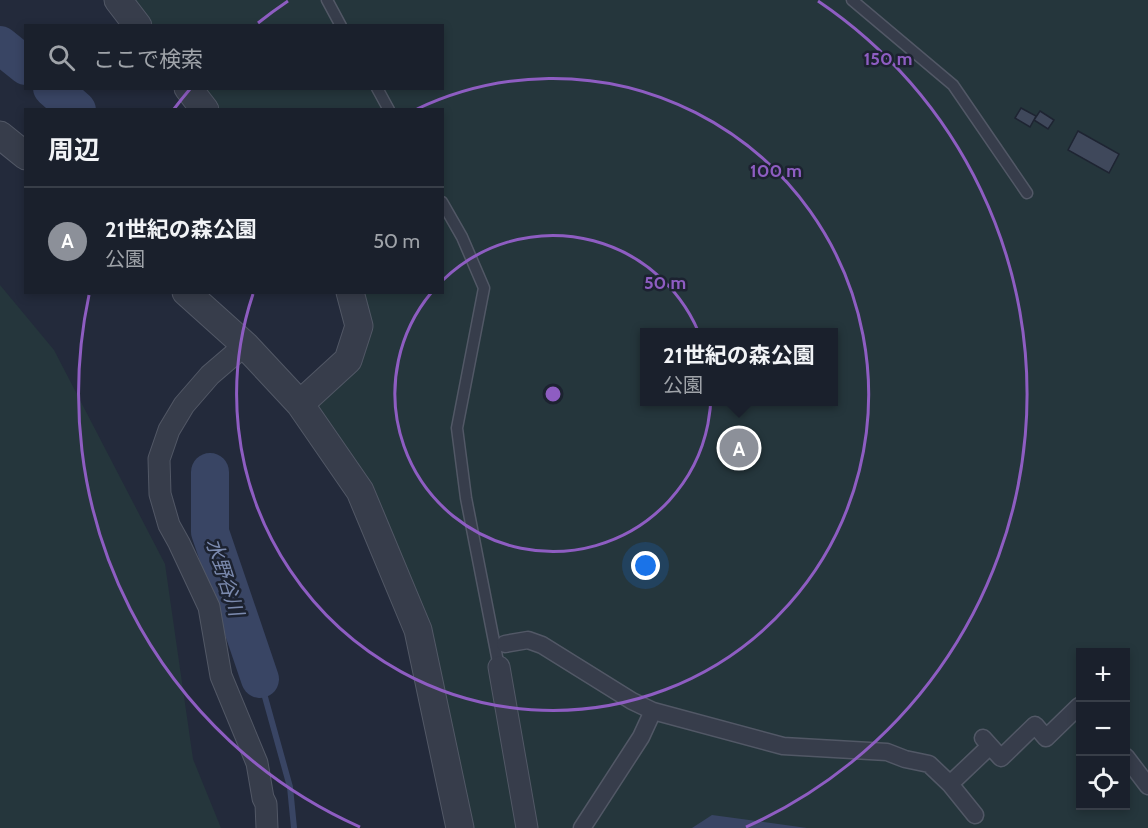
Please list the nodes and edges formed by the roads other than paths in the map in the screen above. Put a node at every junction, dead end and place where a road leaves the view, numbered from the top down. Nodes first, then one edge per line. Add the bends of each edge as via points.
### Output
1 (118, 0) edge
2 (327, 0) edge
3 (852, 0) edge
4 (136, 24) edge
5 (340, 24) edge
6 (190, 90) edge
7 (378, 90) edge
8 (203, 108) edge
9 (388, 108) edge
10 (0, 135) edge
11 (24, 154) edge
12 (1027, 193) dead end
13 (444, 206) edge
14 (188, 294) edge
15 (351, 294) edge
16 (245, 345) junction
17 (300, 404) junction
18 (505, 644) dead end
19 (499, 667) joint
20 (1076, 710) edge
21 (653, 711) junction
22 (1130, 764) edge
23 (950, 784) junction
24 (1148, 786) edge
25 (975, 815) dead end
26 (267, 828) edge
27 (460, 828) edge
28 (527, 828) edge
29 (582, 828) edge

1 - 4 street
2 - 5 lane
3 - 12 lane via 953,85
6 - 8 street
7 - 9 lane
10 - 11 street
13 - 19 lane via 484,288 457,429 466,498
14 - 16 street
15 - 17 street via 360,326 348,360
16 - 17 street
16 - 26 street via 210,375 169,430 159,459 160,494 169,525 210,607 221,676 257,763
17 - 27 street via 360,491 418,630
18 - 21 street via 528,640 542,645
19 - 28 street
20 - 23 street via 1046,738 1035,725 1001,758 986,742
21 - 23 street via 783,746 887,752 929,764
21 - 29 street via 641,737
22 - 24 street
23 - 25 street

